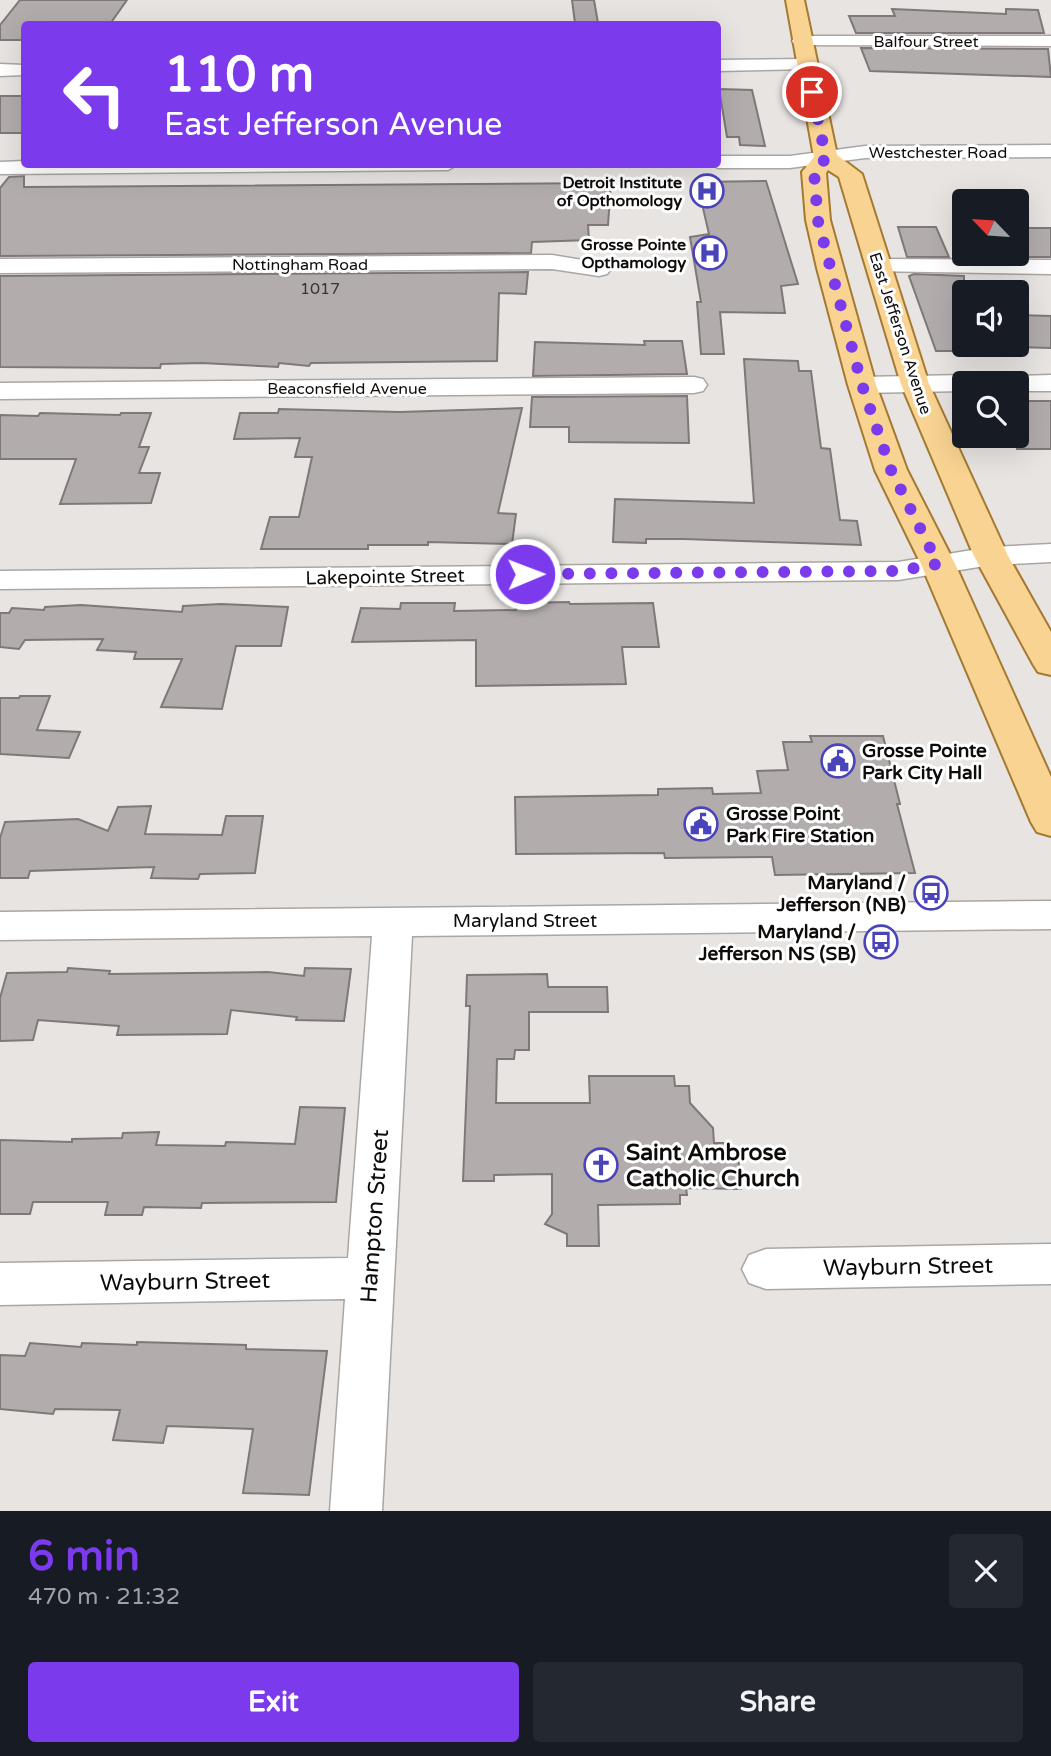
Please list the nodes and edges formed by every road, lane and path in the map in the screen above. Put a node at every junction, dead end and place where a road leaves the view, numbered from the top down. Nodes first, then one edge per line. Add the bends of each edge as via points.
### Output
1 (794, 0) edge
2 (801, 41) junction
3 (1051, 41) edge
4 (806, 65) junction
5 (721, 66) edge
6 (0, 70) edge
7 (21, 70) edge
8 (1051, 152) edge
9 (826, 158) junction
10 (721, 162) edge
11 (0, 168) edge
12 (21, 168) edge
13 (818, 220) junction
14 (864, 220) junction
15 (0, 266) edge
16 (878, 266) junction
17 (1051, 267) edge
18 (599, 269) dead end
19 (952, 383) edge
20 (1029, 383) edge
21 (1051, 383) edge
22 (915, 384) junction
23 (694, 385) dead end
24 (862, 385) junction
25 (0, 391) edge
26 (1051, 553) edge
27 (991, 556) junction
28 (938, 564) junction
29 (0, 580) edge
30 (1051, 664) edge
31 (1049, 815) edge
32 (1051, 915) edge
33 (393, 922) junction
34 (0, 926) edge
35 (1051, 1264) edge
36 (766, 1269) dead end
37 (371, 1278) junction
38 (0, 1284) edge
39 (356, 1511) edge

1 - 2 main road
2 - 3 street, Balfour Street
2 - 4 main road
4 - 5 street
4 - 9 main road
6 - 7 street
8 - 9 street, Westchester Road via 864,152
9 - 10 street, Westchester Road
9 - 13 main road via 814,172
9 - 14 main road, East Jefferson Avenue via 850,173
11 - 12 street
13 - 14 main road
13 - 24 main road
14 - 16 main road, East Jefferson Avenue
15 - 18 street, Nottingham Road via 552,262
16 - 17 street
16 - 22 main road, East Jefferson Avenue
19 - 22 street
20 - 21 street
22 - 24 street
22 - 27 main road, East Jefferson Avenue
23 - 25 street, Beaconsfield Avenue
24 - 28 main road via 891,470
26 - 27 street
27 - 28 street, Lakepointe Street
27 - 30 main road, East Jefferson Avenue
28 - 29 street, Lakepointe Street via 898,571
28 - 31 main road
32 - 33 street, Maryland Street
33 - 34 street, Maryland Street
33 - 37 street, Hampton Street
35 - 36 street, Wayburn Street
37 - 38 street, Wayburn Street
37 - 39 street, Hampton Street

